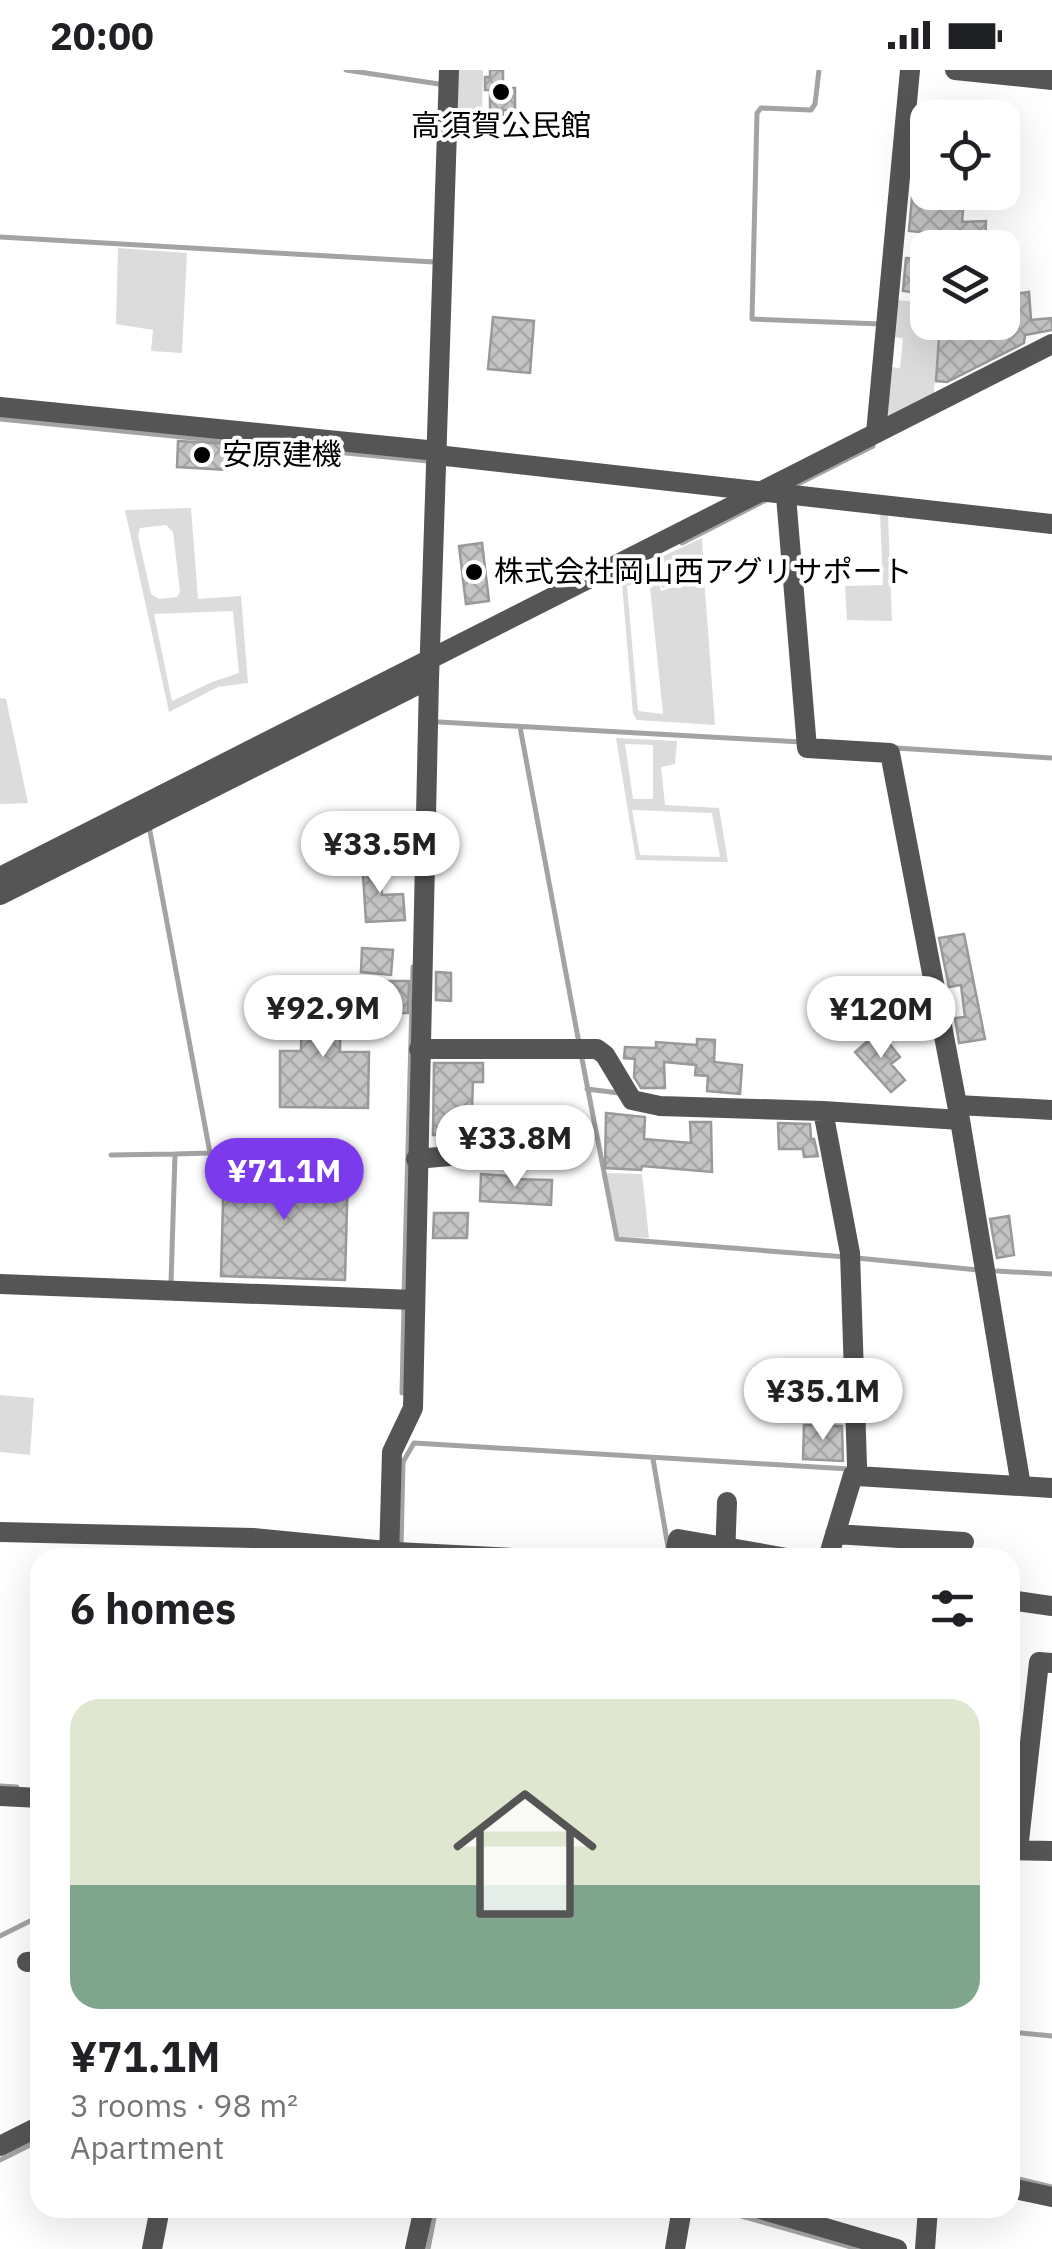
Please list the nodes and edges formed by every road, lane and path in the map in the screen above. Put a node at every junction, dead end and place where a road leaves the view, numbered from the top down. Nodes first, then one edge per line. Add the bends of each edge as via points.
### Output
1 (449, 70) edge
2 (910, 70) edge
3 (955, 70) edge
4 (1052, 80) edge
5 (1052, 344) edge
6 (0, 407) edge
7 (876, 433) junction
8 (432, 452) junction
9 (774, 494) junction
10 (1052, 524) edge
11 (431, 656) junction
12 (429, 678) junction
13 (0, 877) edge
14 (0, 894) edge
15 (419, 1049) junction
16 (1052, 1110) edge
17 (823, 1111) junction
18 (959, 1112) junction
19 (542, 1148) dead end
20 (416, 1159) junction
21 (0, 1284) edge
22 (408, 1300) junction
23 (857, 1471) junction
24 (1021, 1480) junction
25 (1052, 1488) edge
26 (728, 1502) dead end
27 (0, 1532) edge
28 (835, 1534) junction
29 (964, 1542) dead end
30 (348, 1548) edge
31 (395, 1548) edge
32 (676, 1548) edge
33 (711, 1548) edge
34 (725, 1548) edge
35 (831, 1548) edge
36 (1020, 1601) edge
37 (1052, 1606) edge
38 (1052, 1663) edge
39 (0, 1796) edge
40 (30, 1798) edge
41 (1020, 1805) edge
42 (1020, 1850) edge
43 (1052, 1851) edge
44 (30, 2131) edge
45 (0, 2146) edge
46 (1020, 2190) edge
47 (1052, 2197) edge
48 (158, 2218) edge
49 (422, 2218) edge
50 (680, 2218) edge
51 (809, 2218) edge
52 (928, 2218) edge
53 (152, 2249) edge
54 (415, 2249) edge
55 (674, 2249) edge
56 (897, 2249) edge
57 (926, 2249) edge

1 - 8 street
2 - 7 street
3 - 4 street
5 - 7 street
6 - 8 street
7 - 9 street
8 - 9 street
8 - 11 street
9 - 10 street
9 - 11 street
9 - 18 street via 808,748 890,753
11 - 12 street
11 - 13 street
12 - 14 street
12 - 15 street
15 - 17 street via 579,1047 605,1055 628,1094 660,1106
15 - 20 street
16 - 18 street
17 - 18 street
17 - 23 street via 850,1257
18 - 24 street
19 - 20 street
20 - 22 street
21 - 22 street
22 - 31 street via 413,1408 392,1452
23 - 24 street
23 - 28 street
24 - 25 street
26 - 34 street
27 - 30 street via 253,1538
28 - 29 street
28 - 35 street
32 - 33 street via 678,1539
36 - 37 street
38 - 41 street via 1039,1662
39 - 40 street
42 - 43 street
44 - 45 street
46 - 47 street
48 - 53 street
49 - 54 street
50 - 55 street
51 - 56 street
52 - 57 street

